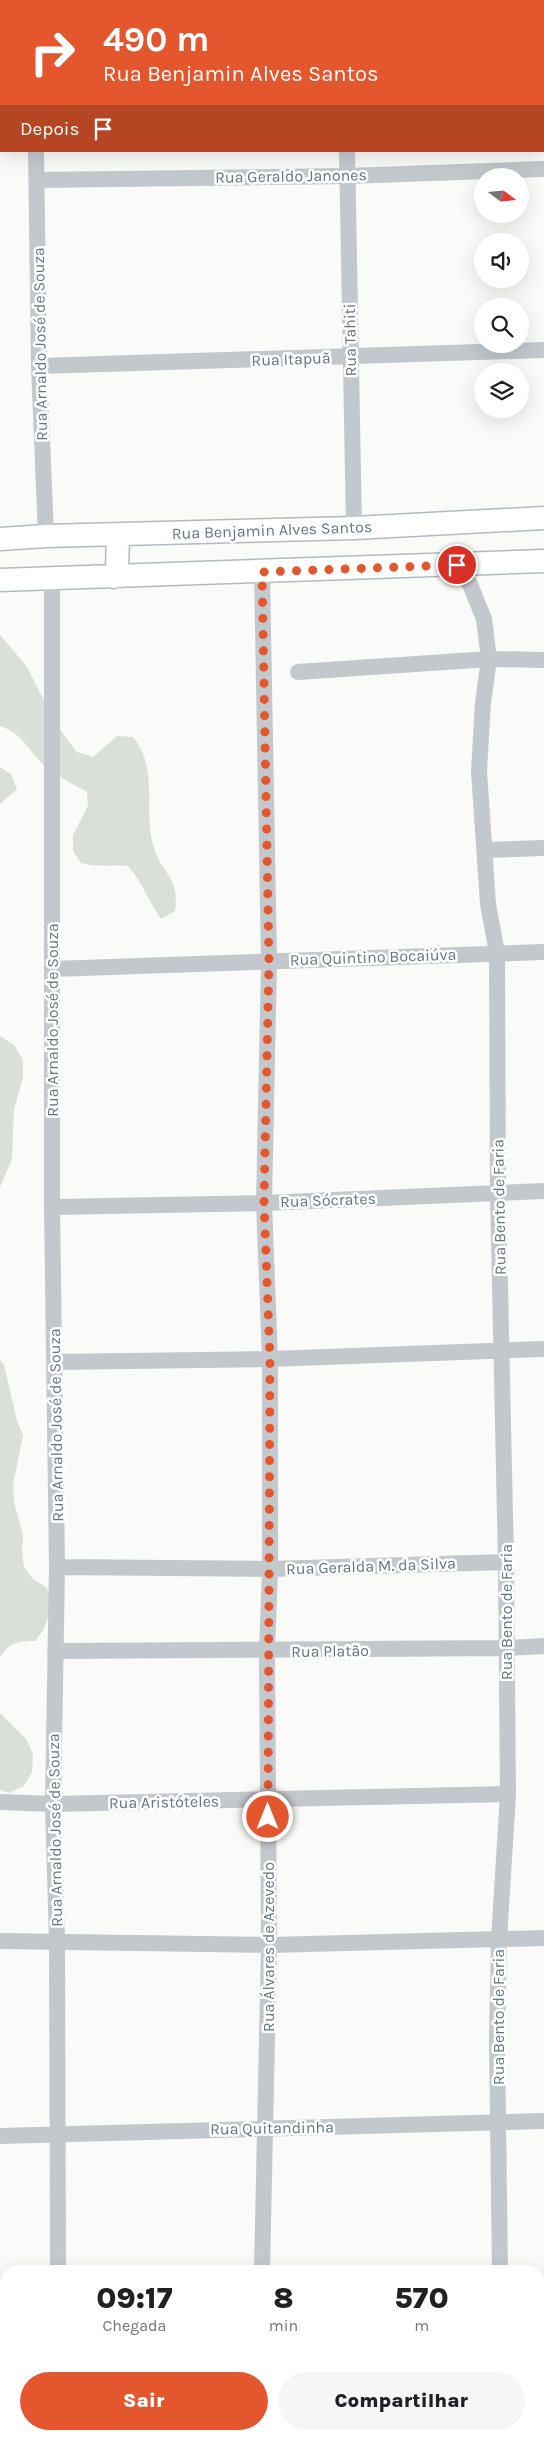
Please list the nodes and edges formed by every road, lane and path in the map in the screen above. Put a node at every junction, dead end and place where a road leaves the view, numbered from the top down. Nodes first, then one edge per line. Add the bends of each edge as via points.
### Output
1 (36, 152) edge
2 (347, 152) edge
3 (544, 169) edge
4 (348, 176) junction
5 (37, 180) junction
6 (544, 350) edge
7 (351, 357) junction
8 (39, 366) junction
9 (544, 518) edge
10 (354, 528) junction
11 (118, 535) junction
12 (46, 536) junction
13 (0, 539) edge
14 (544, 561) edge
15 (457, 565) junction
16 (262, 572) junction
17 (114, 577) junction
18 (52, 579) junction
19 (0, 580) edge
20 (489, 659) junction
21 (544, 660) edge
22 (298, 672) dead end
23 (544, 848) edge
24 (485, 850) junction
25 (544, 952) edge
26 (497, 953) junction
27 (269, 961) junction
28 (52, 969) junction
29 (544, 1191) edge
30 (498, 1193) junction
31 (264, 1202) junction
32 (52, 1207) junction
33 (544, 1349) edge
34 (501, 1351) junction
35 (270, 1359) junction
36 (56, 1362) junction
37 (506, 1562) junction
38 (57, 1567) junction
39 (270, 1569) junction
40 (544, 1646) edge
41 (506, 1648) junction
42 (55, 1651) junction
43 (268, 1651) junction
44 (508, 1794) junction
45 (268, 1799) junction
46 (0, 1802) edge
47 (53, 1804) junction
48 (544, 1938) edge
49 (499, 1939) junction
50 (0, 1941) edge
51 (57, 1942) junction
52 (269, 1945) junction
53 (544, 2121) edge
54 (498, 2123) junction
55 (265, 2127) junction
56 (0, 2136) edge
57 (56, 2136) junction
58 (58, 2265) edge
59 (262, 2265) edge
60 (500, 2265) edge

1 - 5 street, Rua Arnaldo José de Souza
2 - 4 street, Rua Tahiti
3 - 4 street, Rua Geraldo Janones
4 - 5 street, Rua Geraldo Janones
4 - 7 street, Rua Tahiti
5 - 8 street, Rua Arnaldo José de Souza
6 - 7 street, Rua Itapuã
7 - 8 street, Rua Itapuã
7 - 10 street, Rua Tahiti
8 - 12 street, Rua Arnaldo José de Souza
9 - 10 main road, Rua Benjamin Alves Santos
10 - 11 main road, Rua Benjamin Alves Santos
11 - 12 main road, Rua Benjamin Alves Santos
11 - 17 main road
12 - 13 main road, Rua Benjamin Alves Santos
14 - 15 main road
15 - 16 main road
15 - 20 street, Rua Bento de Faria via 469,582 484,620
16 - 17 main road
16 - 27 street, Rua Álvares de Azevedo
17 - 18 main road
18 - 19 main road
18 - 28 street, Rua Arnaldo José de Souza
20 - 21 street
20 - 22 street
20 - 24 street, Rua Bento de Faria via 479,771
23 - 24 street
24 - 26 street, Rua Bento de Faria via 488,904
25 - 26 street, Rua Quintino Bocaiúva
26 - 27 street, Rua Quintino Bocaiúva
26 - 30 street, Rua Bento de Faria
27 - 28 street, Rua Quintino Bocaiúva
27 - 31 street, Rua Álvares de Azevedo
28 - 32 street, Rua Arnaldo José de Souza
29 - 30 street, Rua Sócrates
30 - 31 street, Rua Sócrates
30 - 34 street, Rua Bento de Faria
31 - 32 street, Rua Sócrates
31 - 35 street, Rua Álvares de Azevedo
32 - 36 street, Rua Arnaldo José de Souza
33 - 34 street
34 - 35 street
34 - 37 street, Rua Bento de Faria
35 - 36 street
35 - 39 street, Rua Álvares de Azevedo
36 - 38 street, Rua Arnaldo José de Souza
37 - 39 street, Rua Geralda M. da Silva
37 - 41 street, Rua Bento de Faria
38 - 39 street, Rua Geralda M. da Silva
38 - 42 street, Rua Arnaldo José de Souza
39 - 43 street, Rua Álvares de Azevedo
40 - 41 street, Rua Platão
41 - 43 street, Rua Platão
41 - 44 street, Rua Bento de Faria
42 - 43 street, Rua Platão
42 - 47 street, Rua Arnaldo José de Souza
43 - 45 street, Rua Álvares de Azevedo
44 - 45 street, Rua Aristóteles
44 - 49 street, Rua Bento de Faria
45 - 47 street, Rua Aristóteles
45 - 52 street, Rua Álvares de Azevedo
46 - 47 street, Rua Aristóteles
47 - 51 street, Rua Arnaldo José de Souza
48 - 49 street
49 - 52 street
49 - 54 street, Rua Bento de Faria
50 - 51 street
51 - 52 street
51 - 57 street, Rua Arnaldo José de Souza
52 - 55 street, Rua Álvares de Azevedo
53 - 54 street, Rua Quitandinha
54 - 55 street, Rua Quitandinha
54 - 60 street, Rua Bento de Faria
55 - 57 street, Rua Quitandinha
55 - 59 street, Rua Álvares de Azevedo
56 - 57 street, Rua Quitandinha
57 - 58 street, Rua Arnaldo José de Souza

